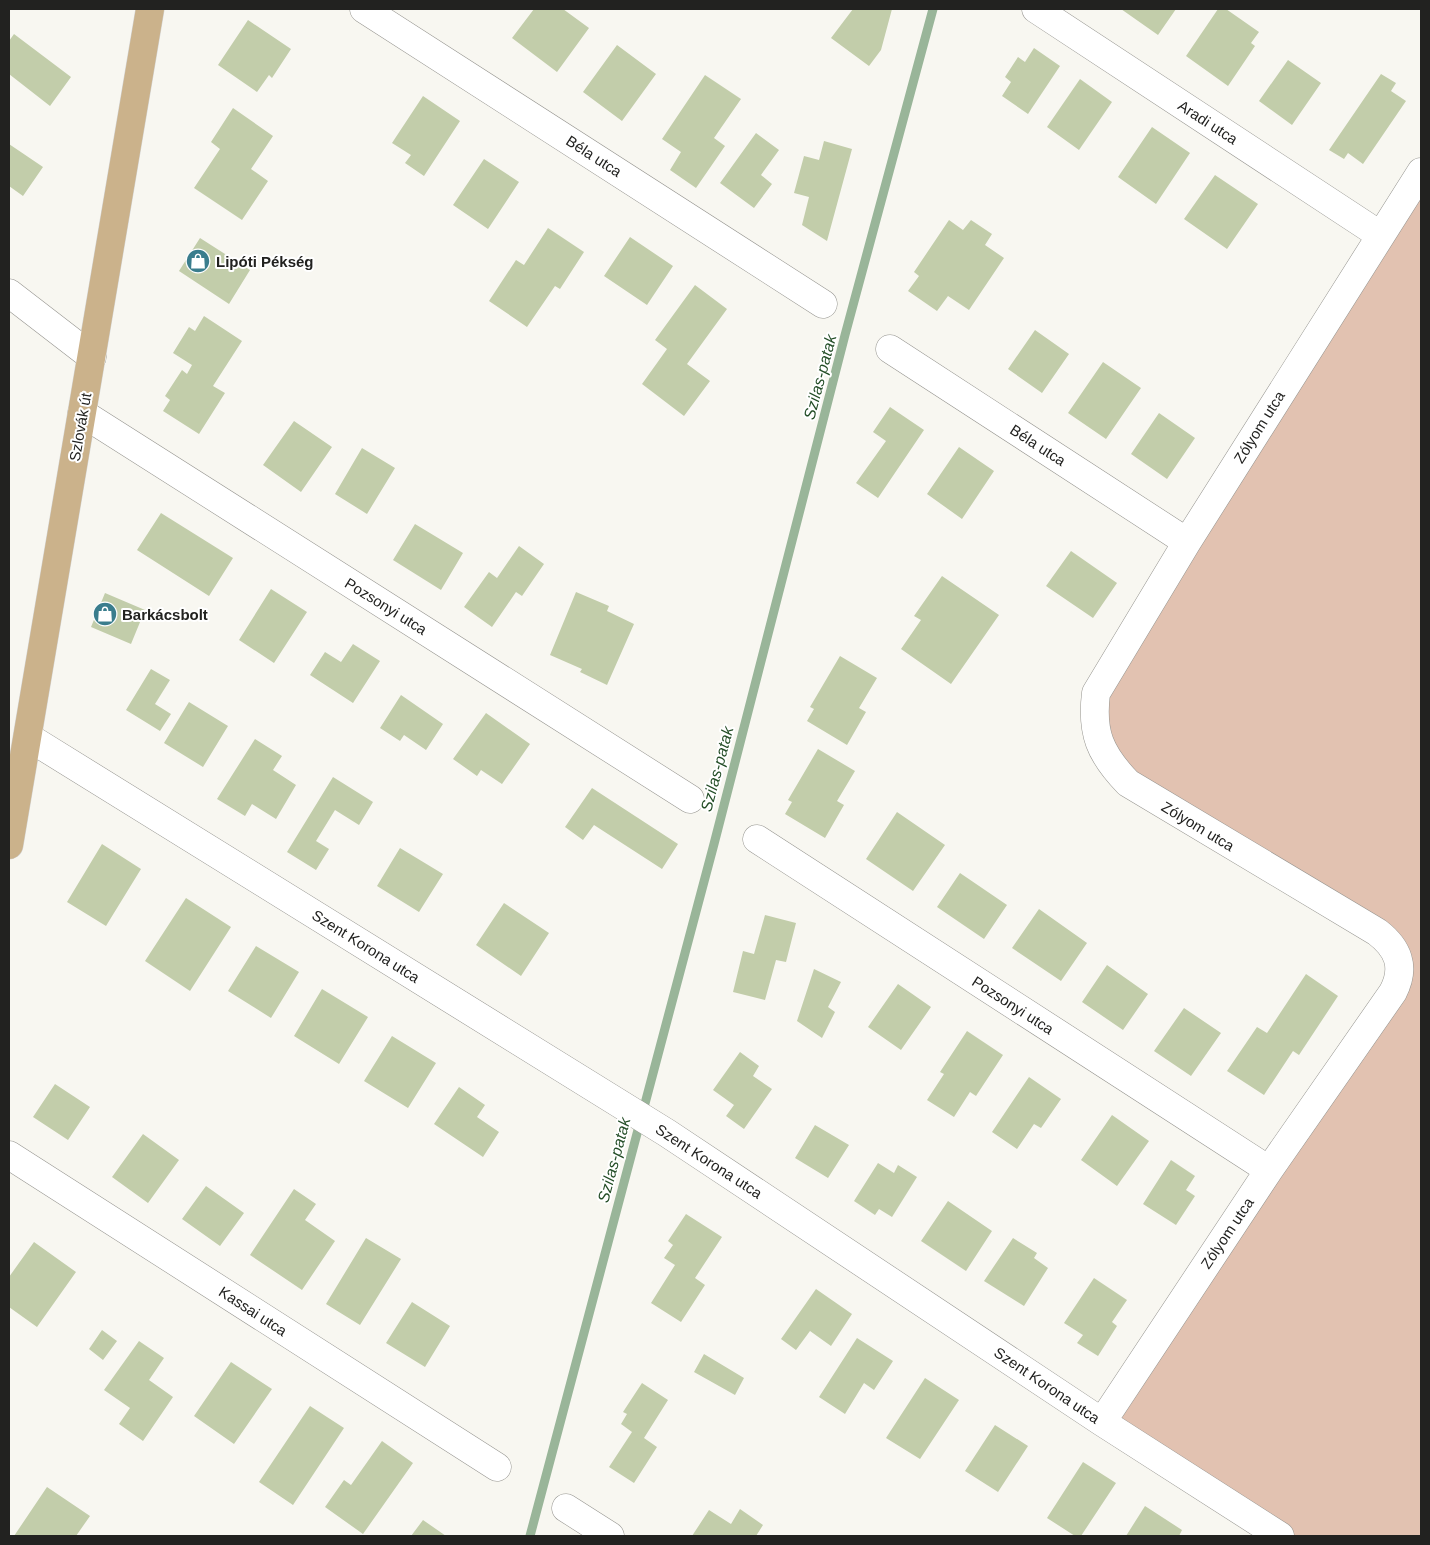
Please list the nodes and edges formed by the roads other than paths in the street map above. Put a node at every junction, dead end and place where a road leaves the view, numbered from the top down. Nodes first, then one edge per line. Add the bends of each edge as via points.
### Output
1 (150, 9) edge
2 (364, 9) edge
3 (1036, 9) edge
4 (1421, 172) edge
5 (1380, 235) junction
6 (9, 293) edge
7 (823, 304) dead end
8 (890, 348) dead end
9 (92, 357) junction
10 (82, 413) junction
11 (1187, 542) junction
12 (20, 751) edge
13 (690, 799) dead end
14 (757, 839) dead end
15 (9, 845) edge
16 (9, 1155) edge
17 (1269, 1170) junction
18 (1102, 1422) junction
19 (497, 1467) dead end
20 (566, 1508) dead end
21 (610, 1536) edge
22 (1280, 1536) edge

1 - 9 main road, Szlovák út
2 - 7 street, Béla utca
3 - 5 street, Aradi utca
4 - 5 street, Zólyom utca
5 - 11 street, Zólyom utca
6 - 9 street
8 - 11 street, Béla utca
9 - 10 main road, Szlovák út
10 - 12 main road, Szlovák út
10 - 13 street, Pozsonyi utca
11 - 17 street, Zólyom utca via 1096,692 1096,733 1103,752 1128,783 1146,796 1377,932 1390,942 1399,969 1393,992
12 - 15 main road, Szlovák út
12 - 18 street, Szent Korona utca via 622,1104
14 - 17 street, Pozsonyi utca
16 - 19 street, Kassai utca
17 - 18 street, Zólyom utca
18 - 22 street, Szent Korona utca
20 - 21 street

